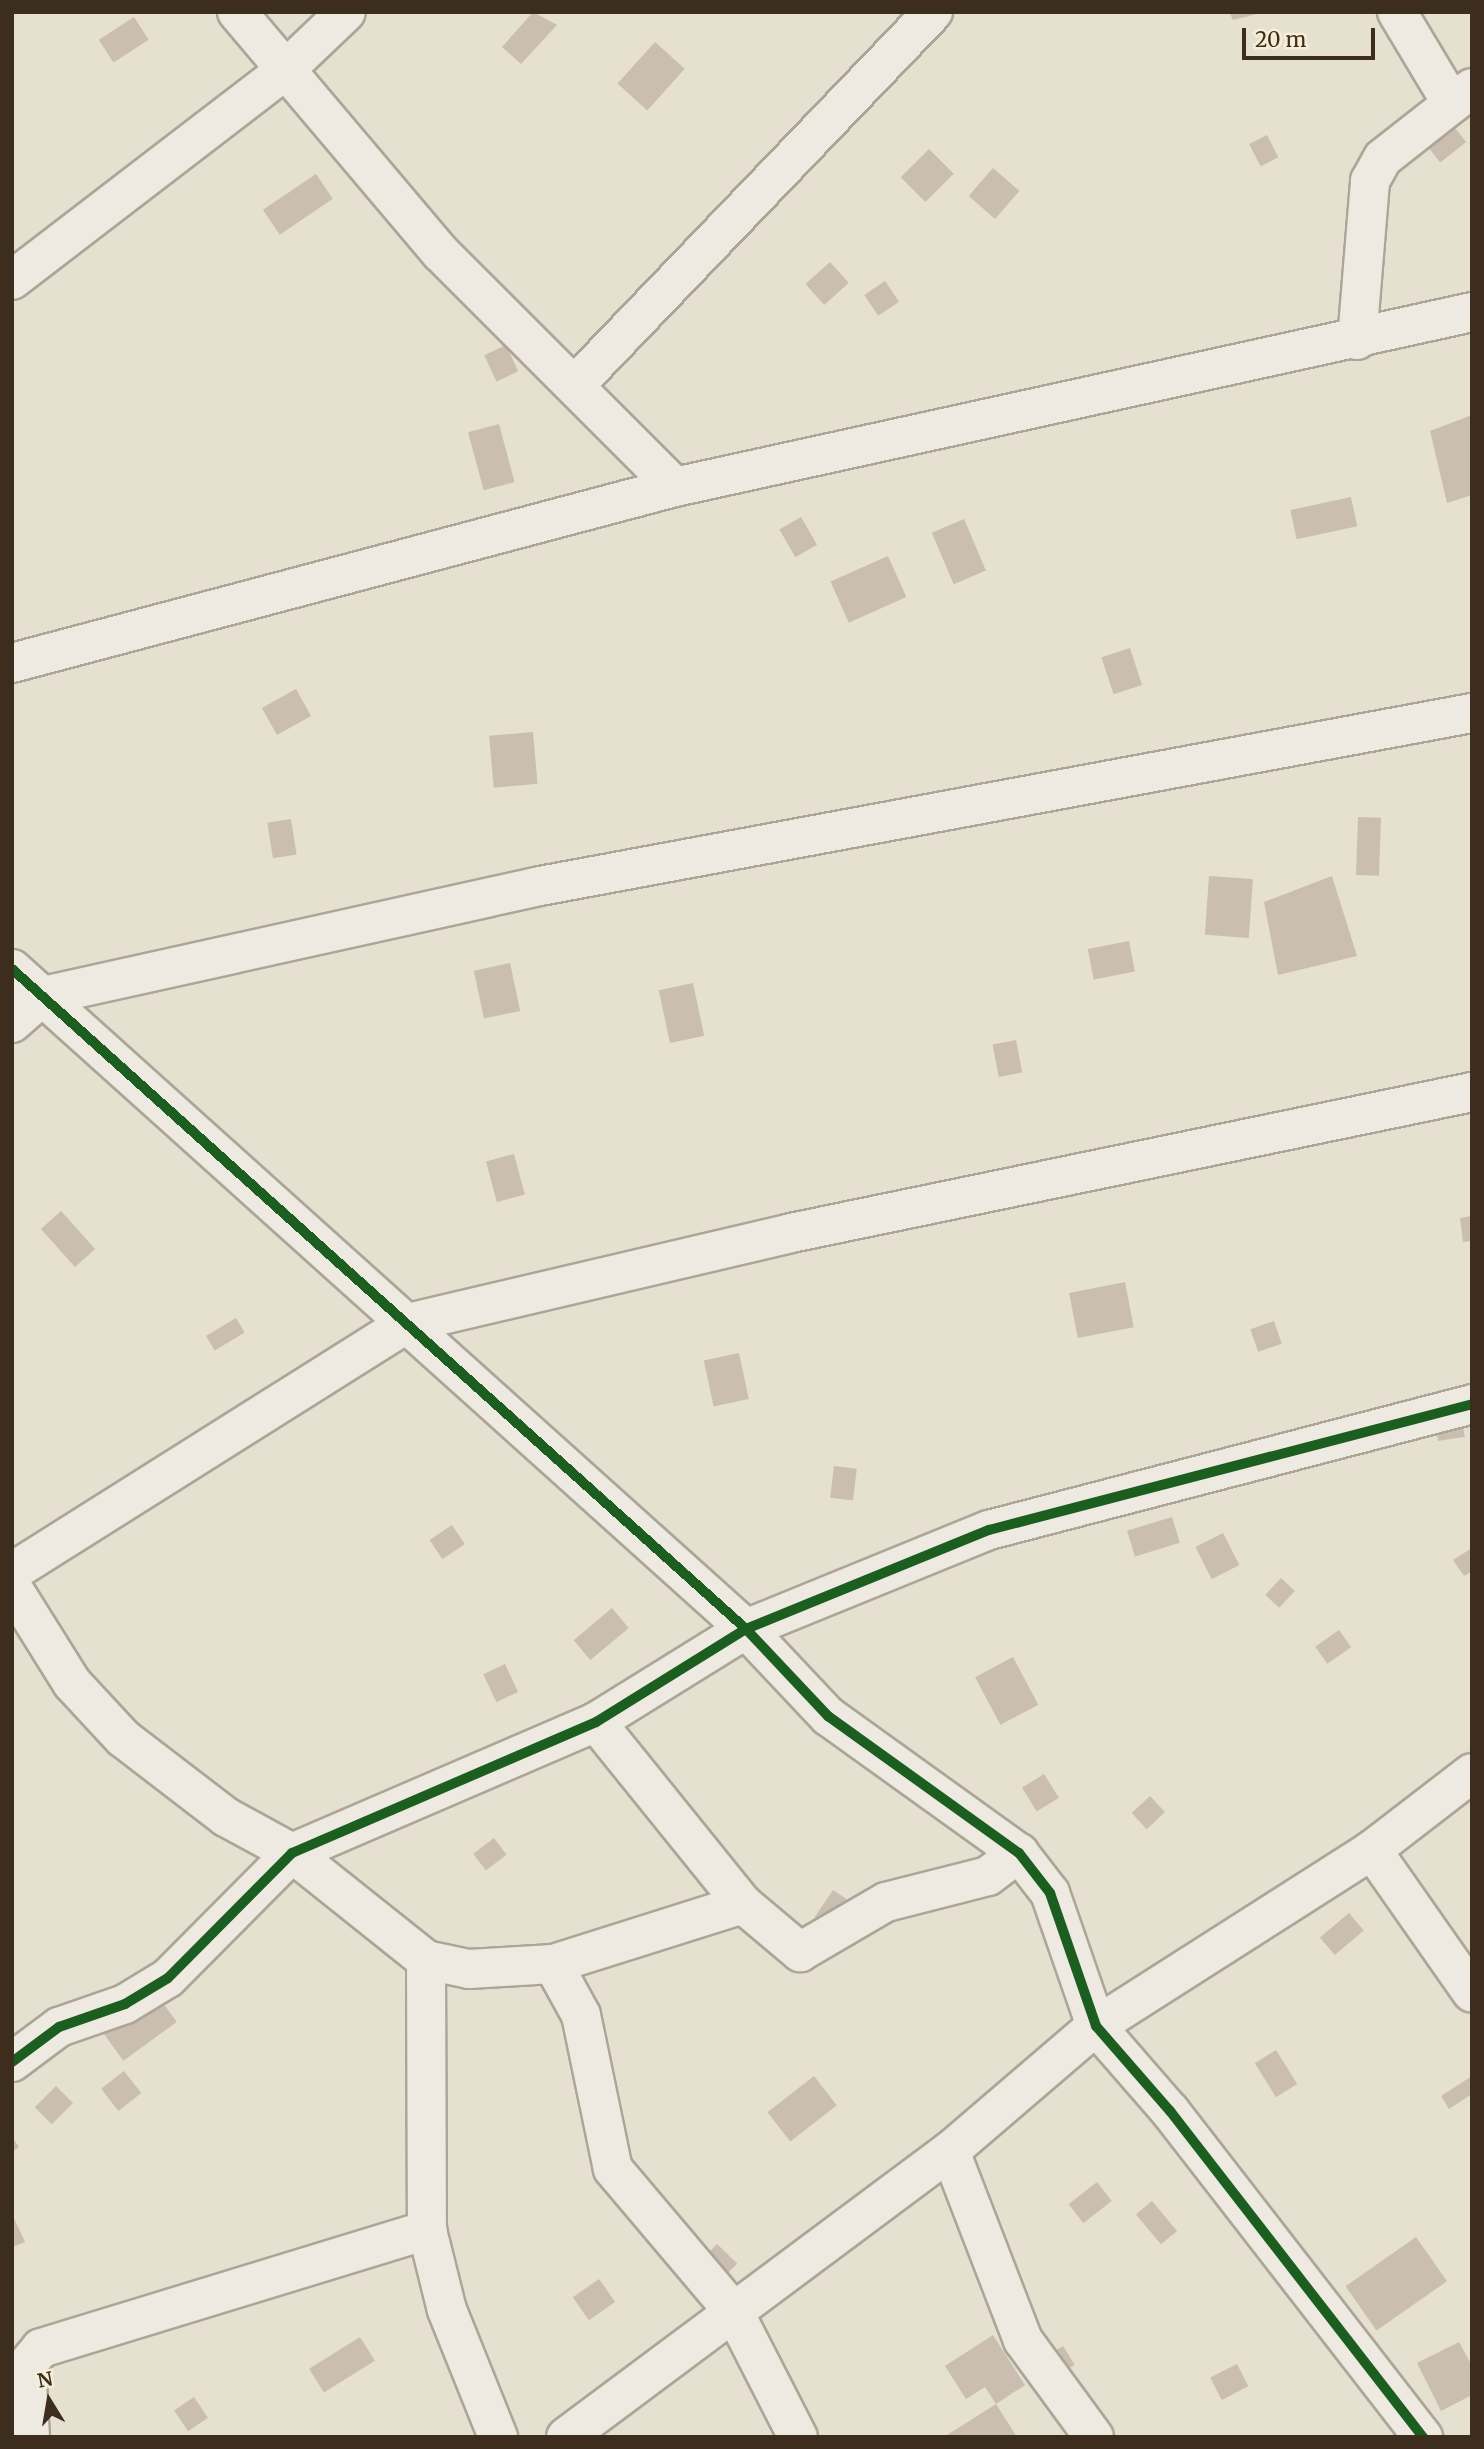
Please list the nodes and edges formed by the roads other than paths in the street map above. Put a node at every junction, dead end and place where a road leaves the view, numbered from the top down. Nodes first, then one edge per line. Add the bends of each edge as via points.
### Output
1 (237, 12) edge
2 (346, 12) edge
3 (933, 12) edge
4 (1397, 12) edge
5 (282, 73) junction
6 (1462, 96) edge
7 (12, 280) edge
8 (1472, 312) edge
9 (1357, 340) junction
10 (577, 383) junction
11 (675, 487) junction
12 (12, 663) edge
13 (1472, 713) edge
14 (12, 969) edge
15 (43, 996) junction
16 (12, 1023) edge
17 (1472, 1092) edge
18 (408, 1323) junction
19 (1472, 1404) edge
20 (12, 1572) edge
21 (12, 1587) edge
22 (746, 1629) junction
23 (596, 1722) junction
24 (1472, 1773) edge
25 (1372, 1850) junction
26 (292, 1853) junction
27 (1019, 1853) junction
28 (743, 1904) junction
29 (426, 1960) junction
30 (553, 1964) junction
31 (1472, 1993) edge
32 (1096, 2026) junction
33 (12, 2062) edge
34 (950, 2151) junction
35 (427, 2230) junction
36 (734, 2312) junction
37 (1391, 2420) edge
38 (23, 2426) edge
39 (498, 2437) edge
40 (566, 2437) edge
41 (798, 2437) edge
42 (1094, 2437) edge
43 (1423, 2437) edge

1 - 5 street
2 - 5 street
3 - 10 street
4 - 6 street
5 - 7 street
5 - 10 street via 441,253
6 - 9 street via 1383,158 1370,181
8 - 9 street
9 - 11 street
10 - 11 street
11 - 12 street
13 - 15 street via 540,886
14 - 15 street
15 - 16 street
15 - 18 street
17 - 18 street via 792,1233
18 - 20 street
18 - 22 street
19 - 22 street via 989,1530
21 - 26 street via 72,1683 122,1738 226,1817
22 - 23 street
22 - 27 street via 828,1716
23 - 26 street
23 - 28 street
24 - 25 street
25 - 31 street
25 - 32 street
26 - 29 street
26 - 33 street via 168,1978 125,2004 59,2026
27 - 28 street via 988,1876 886,1902 800,1952
27 - 32 street via 1050,1893
28 - 30 street
29 - 30 street via 469,1969
29 - 35 street
30 - 36 street via 581,2015 613,2169
32 - 34 street
32 - 37 street via 1179,2121
34 - 36 street
34 - 42 street via 1023,2340
35 - 38 street via 41,2348 26,2366
35 - 39 street via 447,2310
36 - 40 street
36 - 41 street
37 - 43 street

